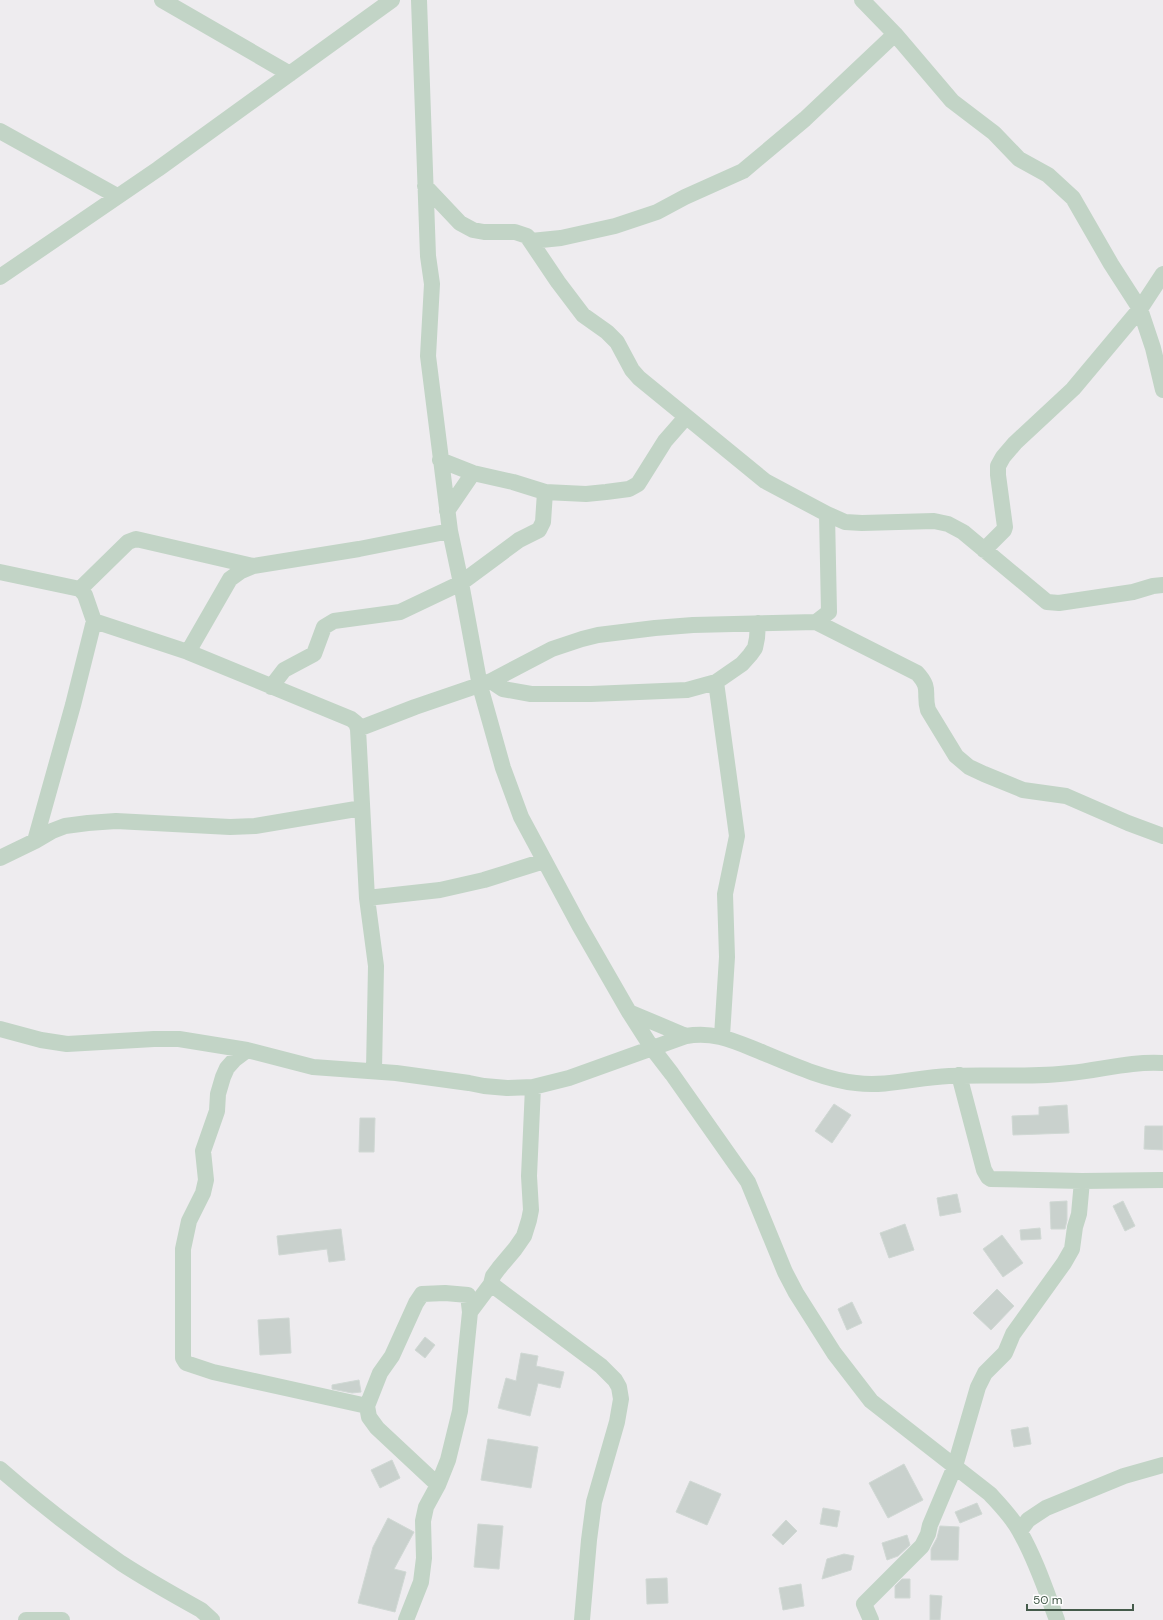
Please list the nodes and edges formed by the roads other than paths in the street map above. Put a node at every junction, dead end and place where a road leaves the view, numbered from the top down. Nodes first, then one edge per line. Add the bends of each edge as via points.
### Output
1 (162, 0) edge
2 (392, 0) edge
3 (419, 0) edge
4 (862, 0) edge
5 (894, 34) junction
6 (290, 74) junction
7 (0, 131) edge
8 (425, 186) junction
9 (117, 196) junction
10 (531, 241) junction
11 (1163, 274) edge
12 (0, 276) edge
13 (1140, 309) junction
14 (1163, 390) edge
15 (686, 417) junction
16 (440, 460) junction
17 (473, 474) junction
18 (545, 492) junction
19 (447, 511) junction
20 (827, 514) junction
21 (450, 531) junction
22 (984, 550) junction
23 (253, 566) junction
24 (0, 572) edge
25 (461, 583) junction
26 (1163, 585) edge
27 (80, 589) junction
28 (94, 621) junction
29 (816, 622) junction
30 (758, 623) junction
31 (188, 652) junction
32 (716, 682) junction
33 (486, 684) junction
34 (271, 687) junction
35 (358, 729) junction
36 (362, 808) junction
37 (1163, 836) edge
38 (35, 841) junction
39 (0, 858) edge
40 (544, 861) junction
41 (367, 898) junction
42 (629, 1012) junction
43 (0, 1029) edge
44 (686, 1036) junction
45 (722, 1036) junction
46 (652, 1048) junction
47 (247, 1050) junction
48 (1163, 1063) edge
49 (374, 1070) junction
50 (959, 1076) junction
51 (534, 1087) junction
52 (1163, 1180) edge
53 (1082, 1181) junction
54 (491, 1284) junction
55 (470, 1312) junction
56 (367, 1406) junction
57 (955, 1466) junction
58 (1163, 1466) edge
59 (0, 1469) edge
60 (438, 1484) junction
61 (1020, 1531) junction
62 (26, 1620) edge
63 (55, 1620) edge
64 (212, 1620) edge
65 (406, 1620) edge
66 (582, 1620) edge
67 (871, 1620) edge
68 (1057, 1620) edge

1 - 6 street
2 - 6 street
3 - 8 street
4 - 5 street
5 - 10 street via 805,119 743,171 657,212 615,226 560,238
5 - 13 street via 952,101 994,133 1019,159 1048,175 1073,198
6 - 9 street
7 - 9 street
8 - 10 street via 460,223 472,230 521,234
8 - 16 street via 432,284 428,356
9 - 12 street
10 - 15 street via 583,315 617,342 639,378
11 - 13 street
13 - 14 street
13 - 22 street via 1073,389 1015,443 998,466 1005,527
15 - 18 street via 634,487 586,494
15 - 20 street via 765,480
16 - 17 street
16 - 19 street
17 - 18 street
17 - 19 street
18 - 25 street via 543,522 539,530 519,540
19 - 21 street
20 - 22 street via 846,522 934,521 948,524 963,532
20 - 29 street via 828,612
21 - 23 street
21 - 25 street
22 - 26 street via 1043,600 1053,603 1133,592
23 - 27 street via 136,539 128,542
23 - 31 street via 230,579
24 - 27 street
25 - 33 street
25 - 34 street via 400,612 334,621 324,627 314,654 284,670
27 - 28 street via 85,595
28 - 31 street
28 - 38 street
29 - 30 street
29 - 37 street via 917,672 925,682 928,710 956,756 969,767 1023,790 1066,796
30 - 32 street via 757,638 750,655 742,664
30 - 33 street via 693,625 598,635 552,649
31 - 34 street
32 - 33 street via 672,692 531,694
32 - 45 street via 736,836 725,894 727,957
33 - 35 street
33 - 40 street via 503,768 521,817
34 - 35 street via 351,719
35 - 36 street
36 - 38 street via 255,826 116,821 88,823 64,826
36 - 41 street
38 - 39 street
40 - 41 street via 484,880 440,890
40 - 42 street
41 - 49 street via 376,966
42 - 44 street
42 - 46 street
43 - 47 street via 67,1044 154,1038
44 - 45 street
44 - 46 street
45 - 50 street via 840,1081 895,1083
46 - 51 street via 569,1078
46 - 57 street via 748,1182 785,1272 834,1353 871,1401
47 - 49 street via 314,1067
47 - 56 street via 235,1059 222,1077 217,1111 204,1150 204,1193 189,1221 183,1249 183,1358 186,1363 213,1372
48 - 50 street via 1137,1063 1047,1076
49 - 51 street via 484,1086
50 - 53 street via 988,1177 994,1180
51 - 54 street via 529,1220 524,1236 499,1268
52 - 53 street
53 - 57 street via 1072,1248 1013,1334 1005,1353 985,1373 978,1387
54 - 55 street
54 - 66 street via 601,1366 619,1386 621,1399 617,1422 594,1502
55 - 56 street via 468,1295 422,1294 392,1356 380,1373
55 - 60 street via 460,1411 448,1460
56 - 60 street via 369,1417 376,1428
57 - 61 street via 990,1494
57 - 67 street via 922,1546 864,1604
58 - 61 street via 1124,1476 1046,1508 1028,1520
59 - 64 street via 76,1531 123,1564 201,1610
60 - 65 street via 426,1507 423,1521 424,1558 421,1582
61 - 68 street
62 - 63 street

